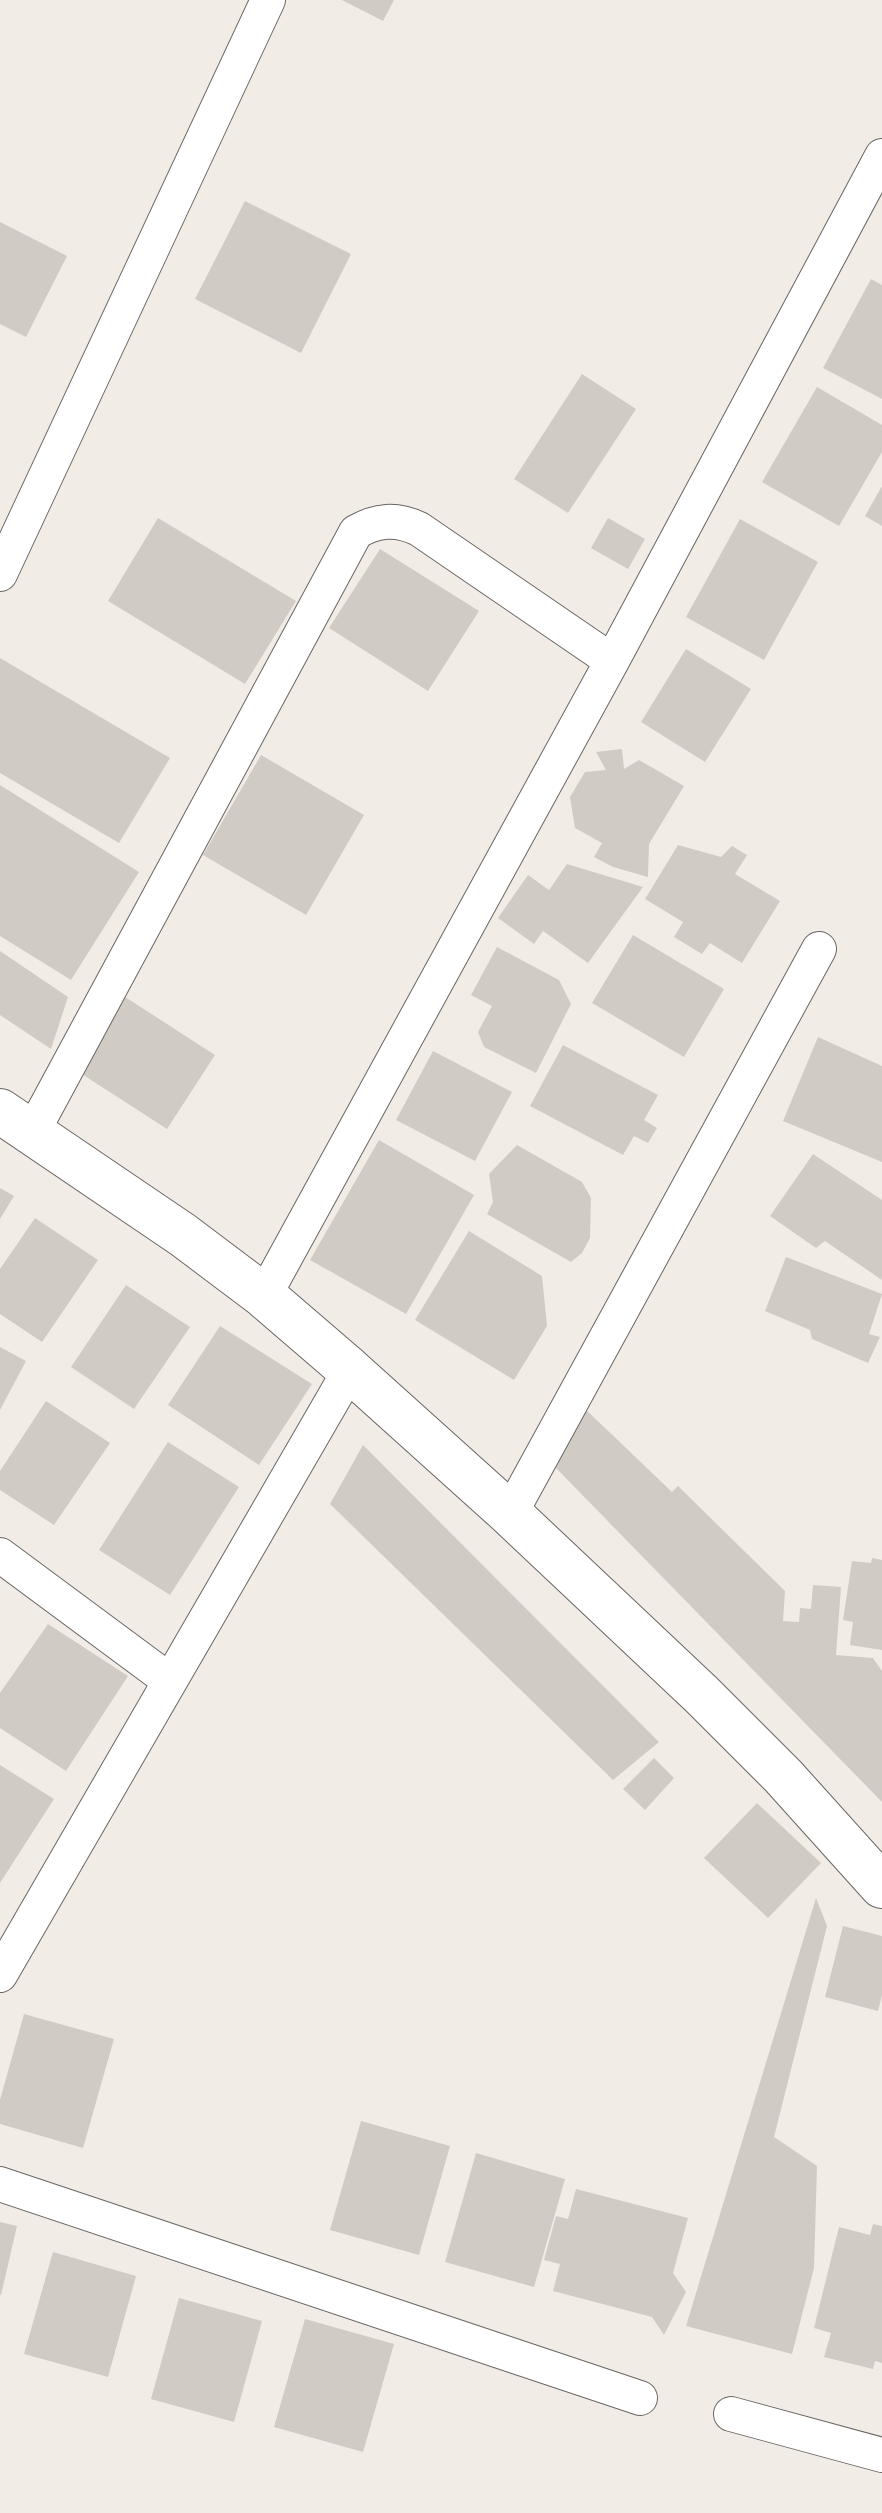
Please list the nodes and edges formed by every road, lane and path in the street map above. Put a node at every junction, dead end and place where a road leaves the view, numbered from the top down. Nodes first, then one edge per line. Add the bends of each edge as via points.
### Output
1 (268, 0) edge
2 (882, 156) edge
3 (0, 574) edge
4 (612, 661) junction
5 (819, 949) dead end
6 (17, 1121) edge
7 (264, 1296) junction
8 (350, 1370) junction
9 (510, 1514) junction
10 (0, 1555) edge
11 (170, 1681) junction
12 (882, 1886) edge
13 (0, 1975) edge
14 (0, 2184) edge
15 (640, 2398) dead end
16 (731, 2414) dead end
17 (882, 2455) edge

1 - 3 street
2 - 4 street
4 - 6 street via 404,521 385,521 356,532
4 - 7 street
5 - 9 street
6 - 7 main road
7 - 8 main road
8 - 9 main road
8 - 11 street
9 - 12 main road via 783,1776
10 - 11 street
11 - 13 street
14 - 15 street
16 - 17 street

